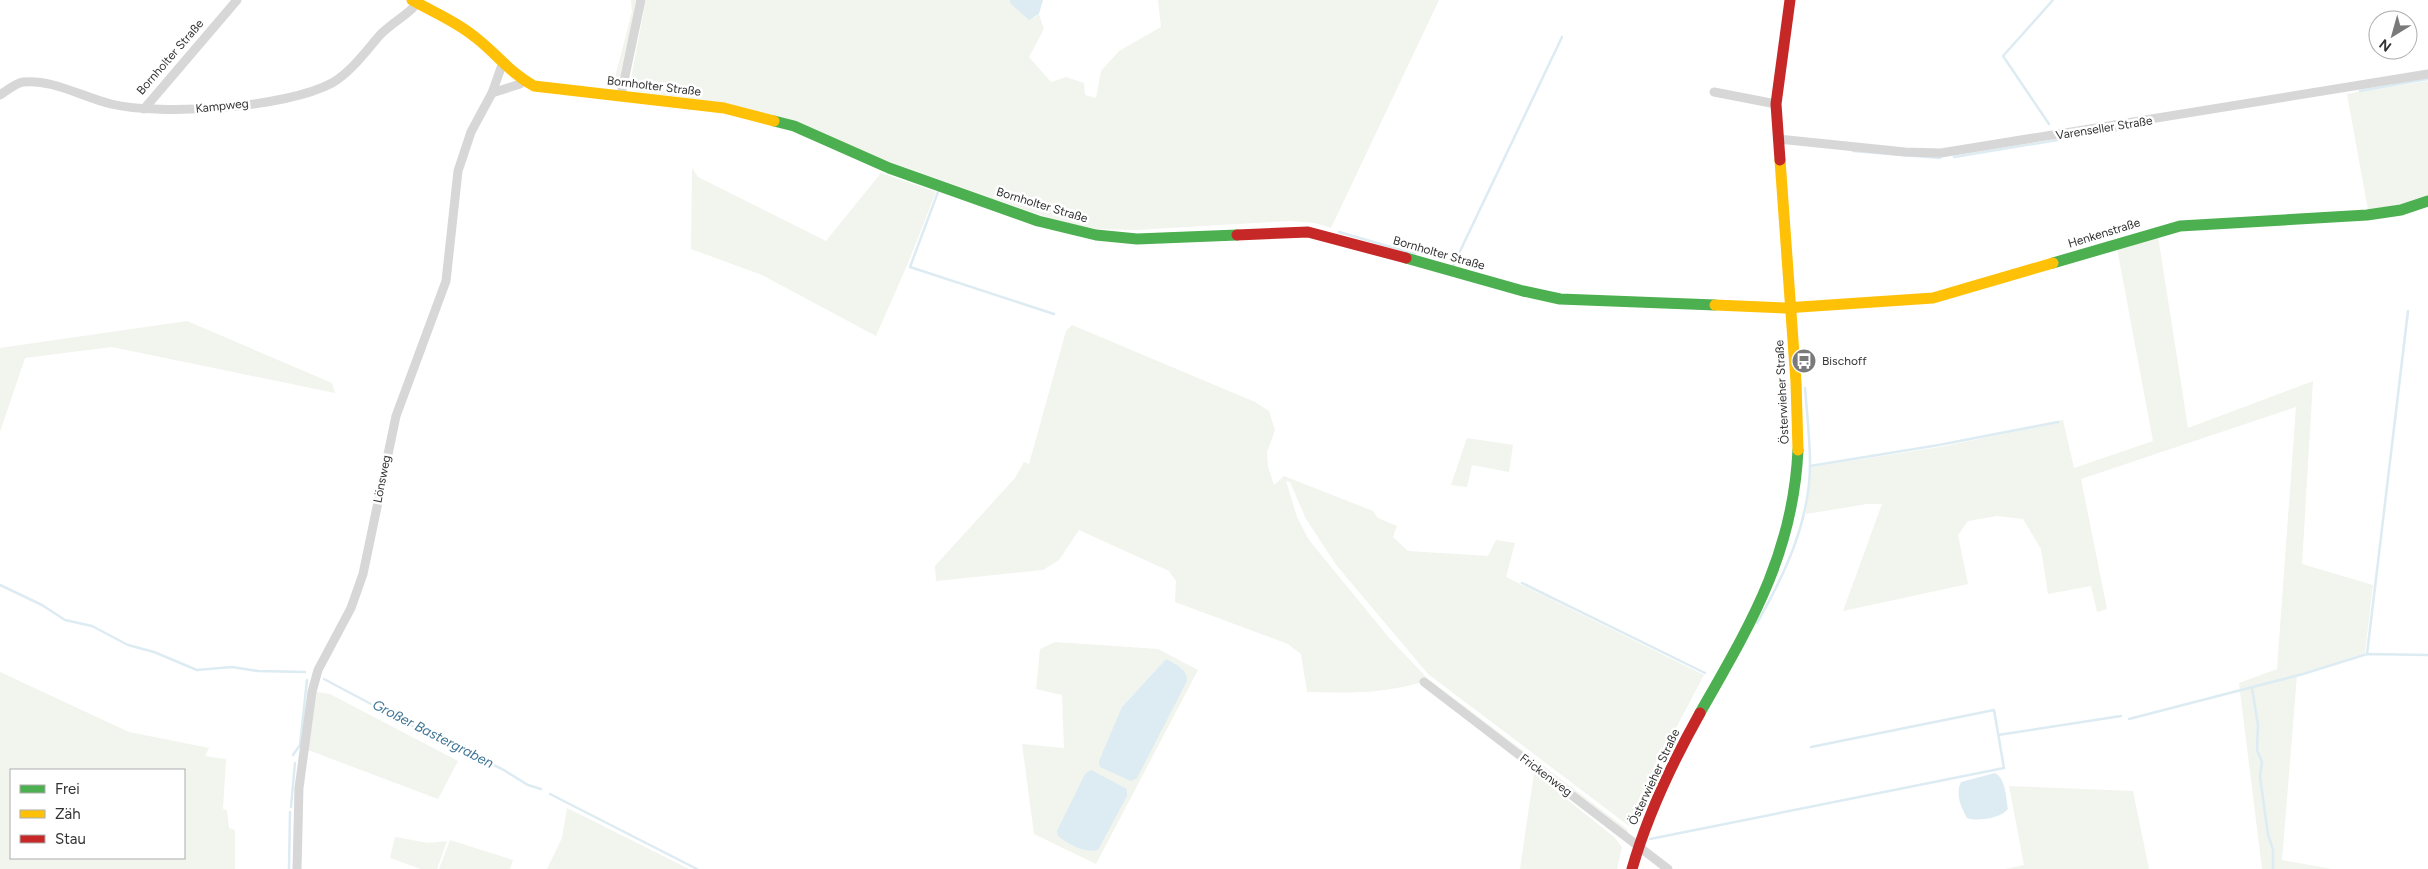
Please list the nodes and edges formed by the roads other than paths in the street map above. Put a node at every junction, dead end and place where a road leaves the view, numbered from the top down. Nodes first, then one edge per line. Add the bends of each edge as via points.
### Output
1 (237, 0) edge
2 (641, 0) edge
3 (1790, 0) edge
4 (414, 1) edge
5 (502, 65) junction
6 (2428, 74) edge
7 (524, 81) junction
8 (1714, 92) dead end
9 (492, 93) junction
10 (0, 95) edge
11 (621, 95) junction
12 (1776, 104) junction
13 (144, 109) junction
14 (1778, 139) junction
15 (2428, 201) edge
16 (1791, 308) junction
17 (1424, 682) dead end
18 (1638, 846) junction
19 (297, 869) edge
20 (1632, 869) edge
21 (1668, 869) edge

1 - 13 street, Bornholter Straße
2 - 11 street
3 - 12 street, Österwieher Straße
4 - 5 street, Bornholter Straße via 465,29 482,42
4 - 13 street, Kampweg via 414,7 390,23 333,83 315,90 239,105 192,110
5 - 7 street, Bornholter Straße
5 - 9 street, Lönsweg
6 - 14 street, Varenseller Straße via 1942,153
7 - 9 street
7 - 11 street, Bornholter Straße via 534,86
8 - 12 street
9 - 19 street, Lönsweg via 472,132 458,171 446,281 396,416 363,574 351,608 318,670 312,692 299,788
10 - 13 street, Kampweg via 21,82 48,83 111,104
11 - 16 street, Bornholter Straße via 724,108 794,126 889,168 1038,220 1096,235 1137,239 1308,232 1523,292 1560,299
12 - 14 street, Österwieher Straße
14 - 16 street, Österwieher Straße
15 - 16 street, Henkenstraße via 2401,210 2367,215 2180,226 1949,295
16 - 18 street, Österwieher Straße via 1799,452 1786,538 1760,603 1660,792
17 - 18 street, Frickenweg
18 - 20 street, Österwieher Straße
18 - 21 street, Frickenweg

